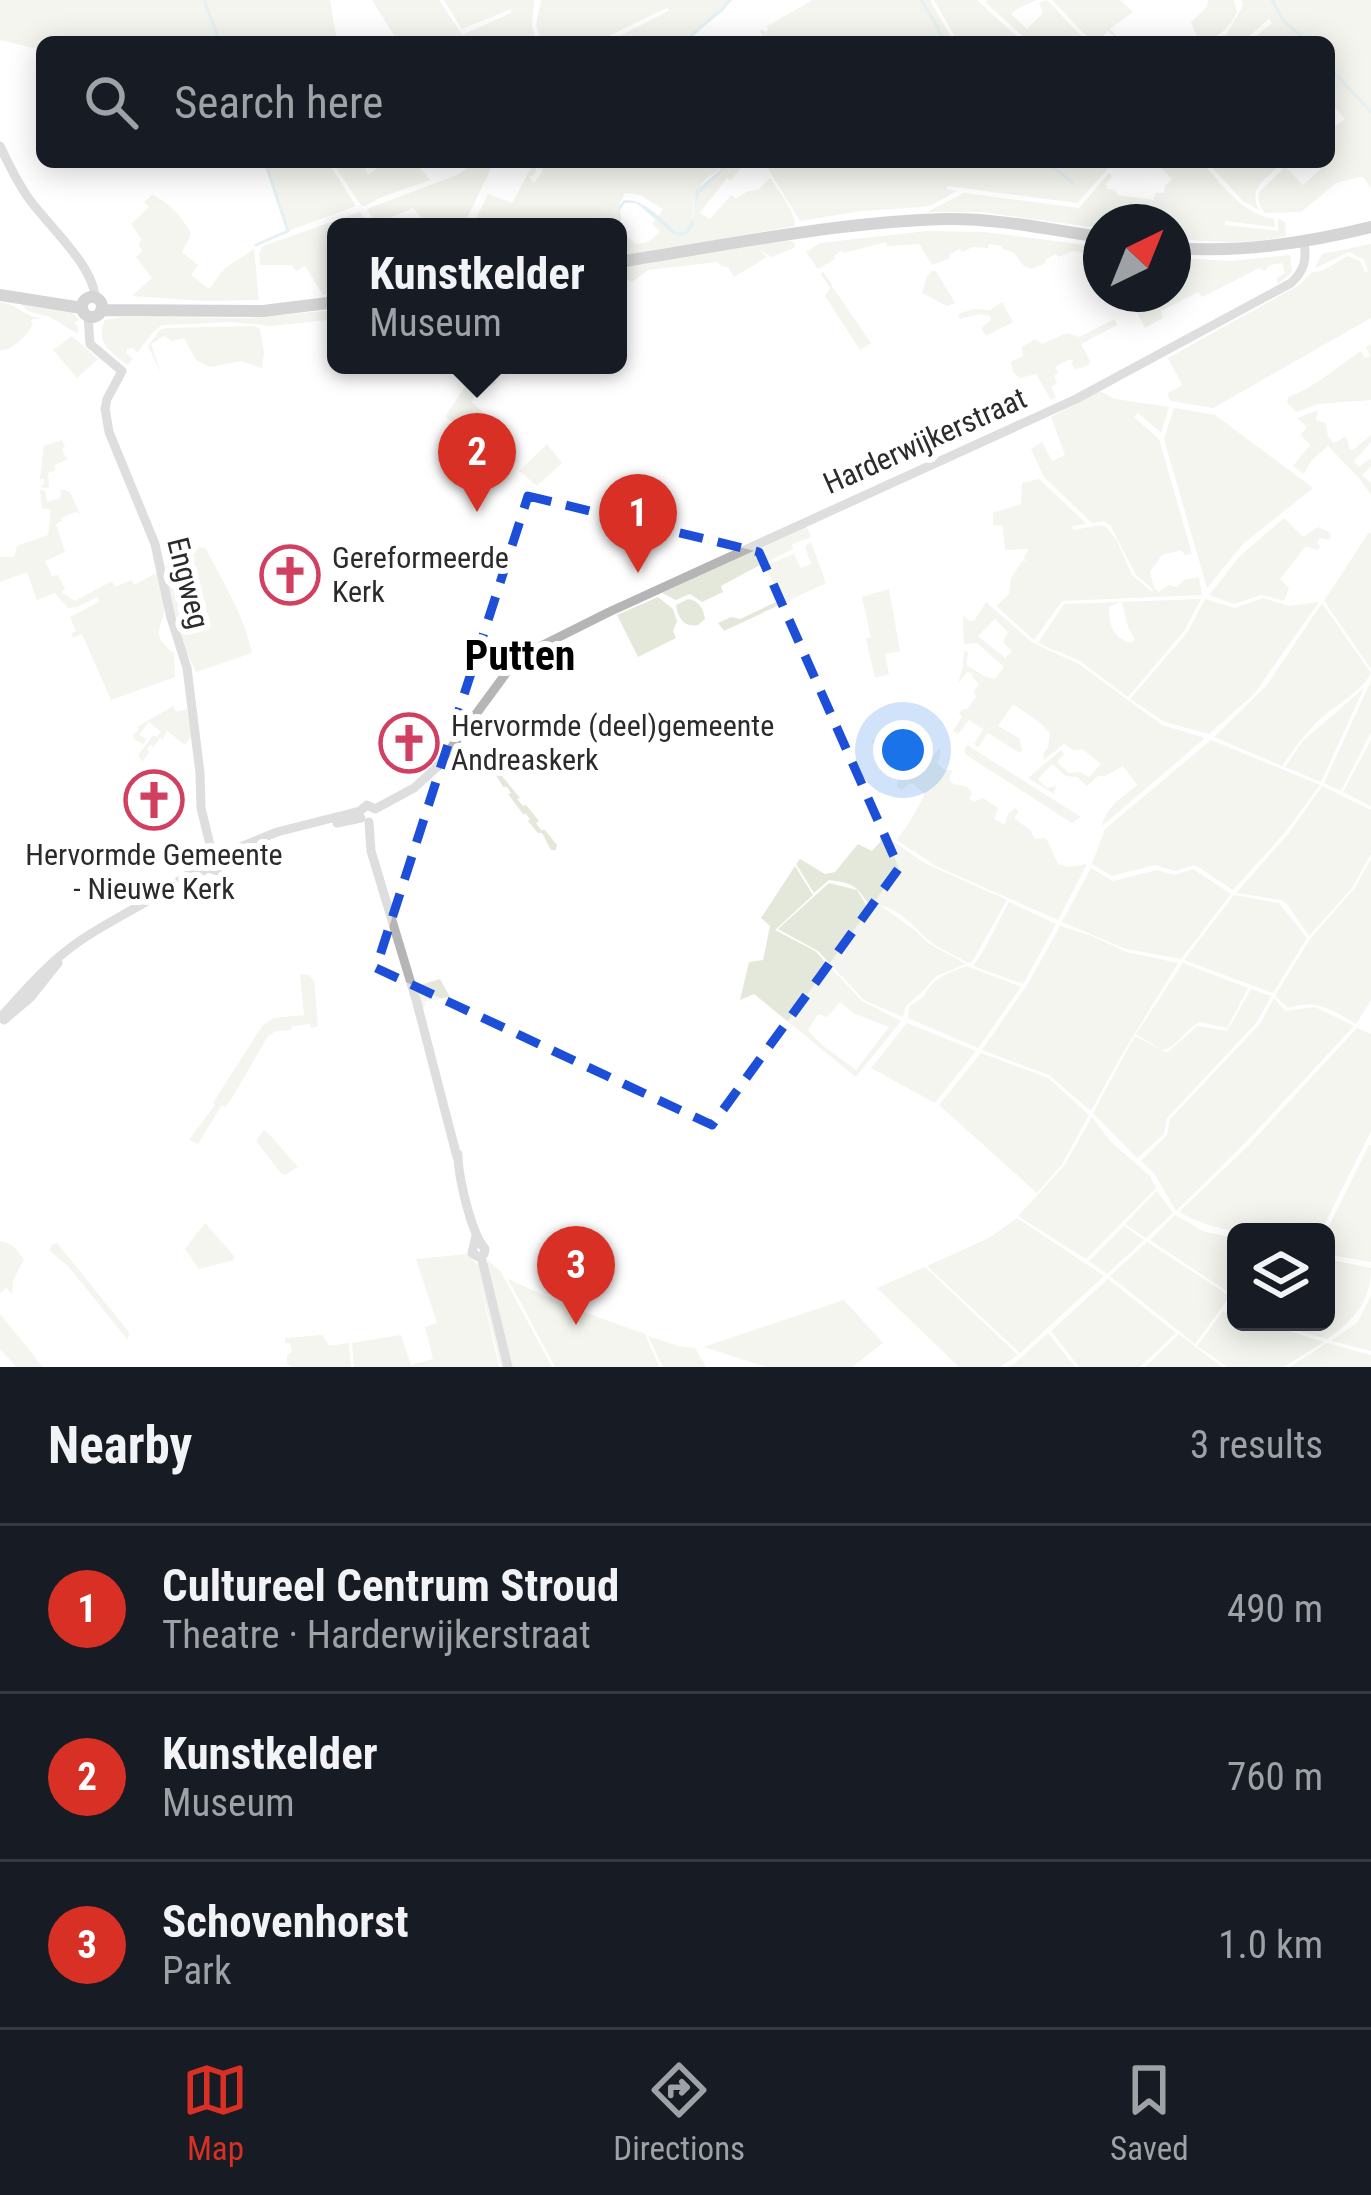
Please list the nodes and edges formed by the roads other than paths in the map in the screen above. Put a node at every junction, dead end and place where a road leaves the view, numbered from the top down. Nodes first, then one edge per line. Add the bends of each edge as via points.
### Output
1 (0, 146) edge
2 (1371, 226) edge
3 (1083, 235) edge
4 (1304, 242) junction
5 (1191, 248) edge
6 (627, 261) edge
7 (8, 296) edge
8 (327, 303) edge
9 (92, 307) junction
10 (363, 817) junction
11 (214, 860) junction
12 (0, 1020) edge
13 (508, 1367) edge

1 - 9 main road via 90,279
2 - 4 main road
3 - 6 main road via 950,219 810,231
4 - 5 main road
4 - 10 main road, Harderwijkerstraat via 1303,269 1291,284 1076,399 518,651 437,767 375,809 367,805
7 - 9 main road
8 - 9 main road via 178,312
9 - 11 main road, Engweg via 89,342 122,371 107,399 107,425 161,562
10 - 11 main road
10 - 13 main road via 485,1249 480,1257
11 - 12 main road via 77,942

